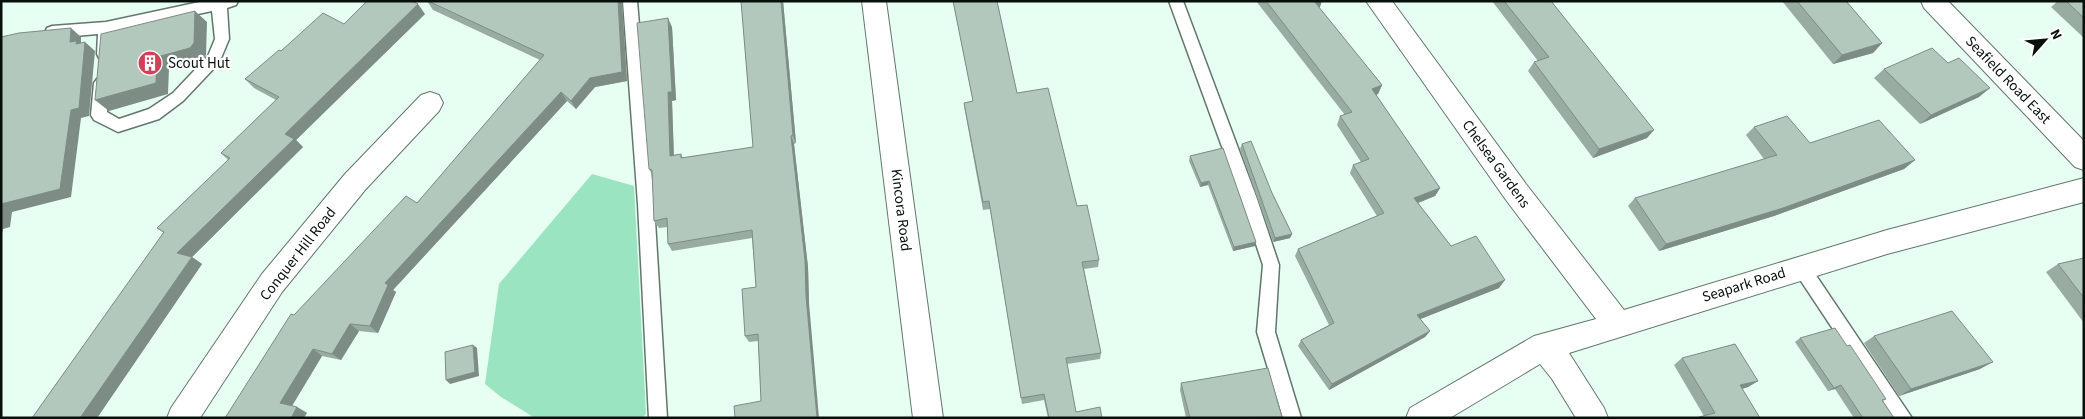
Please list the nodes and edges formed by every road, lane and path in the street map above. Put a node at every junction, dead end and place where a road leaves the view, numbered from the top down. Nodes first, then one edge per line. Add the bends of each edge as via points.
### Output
1 (630, 1) edge
2 (874, 1) edge
3 (1176, 1) edge
4 (1378, 1) edge
5 (1933, 1) edge
6 (225, 3) edge
7 (106, 28) junction
8 (40, 33) edge
9 (430, 103) dead end
10 (2084, 159) edge
11 (2084, 190) edge
12 (1801, 267) junction
13 (1617, 324) junction
14 (1544, 346) junction
15 (182, 418) edge
16 (658, 418) edge
17 (928, 418) edge
18 (1292, 418) edge
19 (1421, 418) edge
20 (1593, 418) edge
21 (1903, 418) edge

1 - 16 lane
2 - 17 street, Kincora Road
3 - 18 lane via 1271,265 1266,332
4 - 13 street, Chelsea Gardens via 1516,192
5 - 10 street, Seafield Road East
6 - 7 lane
6 - 7 lane via 222,39 214,59 178,96 154,114 118,126 99,115
7 - 8 lane
9 - 15 street, Conquer Hill Road via 355,182 272,283
11 - 12 street, Seapark Road
12 - 13 street, Seapark Road
12 - 21 lane
13 - 14 street, Seapark Road
14 - 19 street, Seapark Road
14 - 20 street via 1563,369

